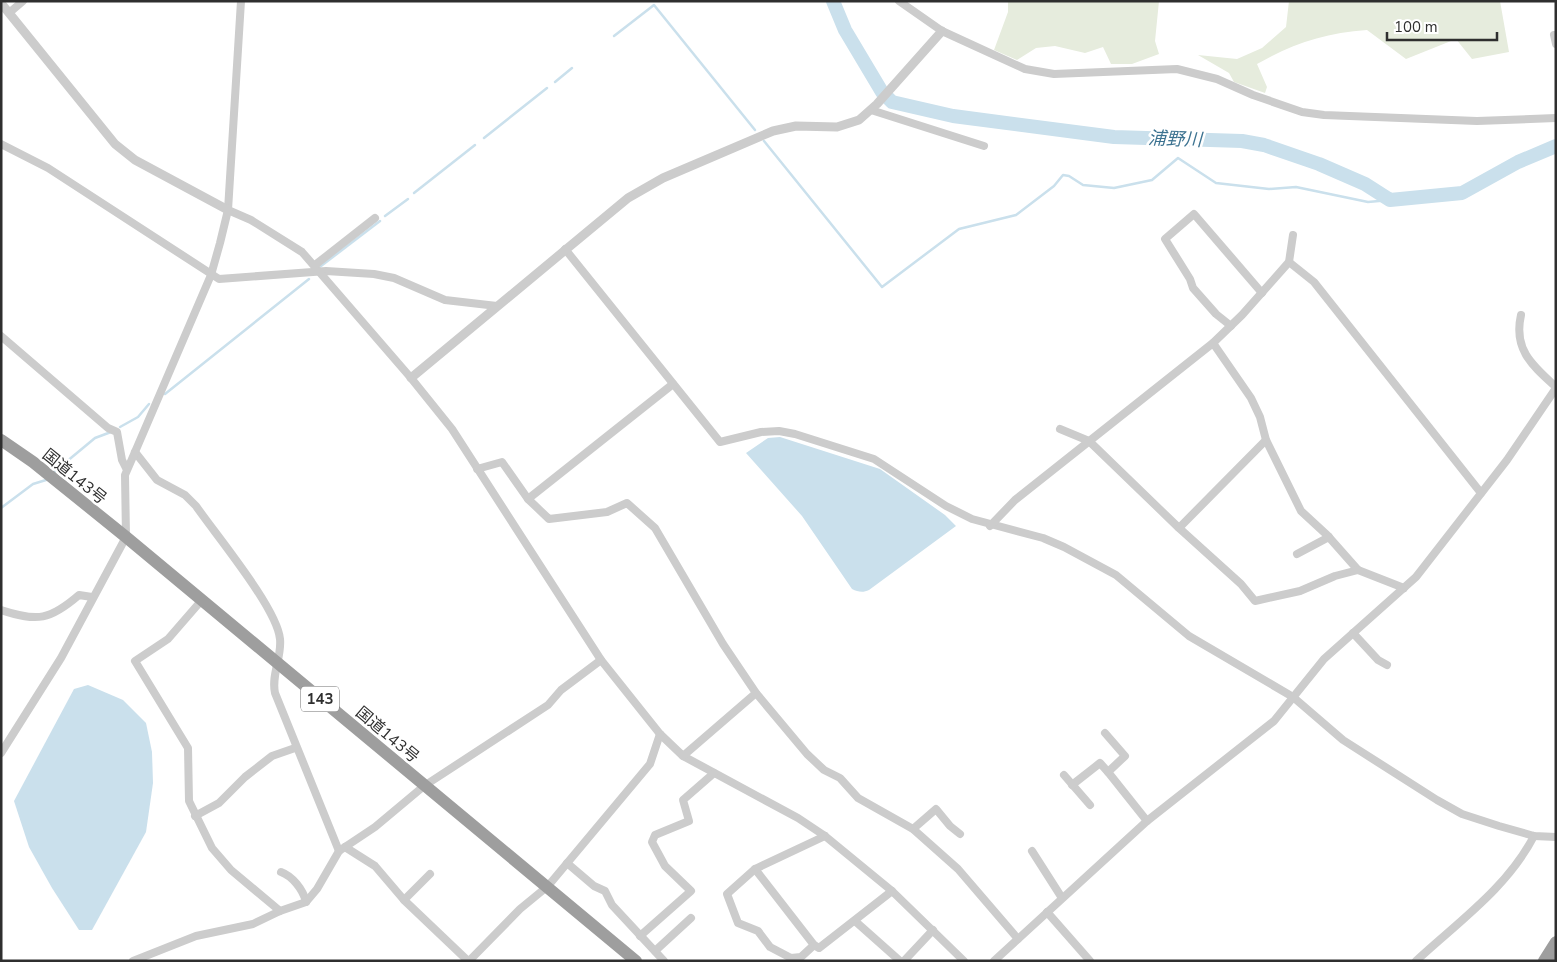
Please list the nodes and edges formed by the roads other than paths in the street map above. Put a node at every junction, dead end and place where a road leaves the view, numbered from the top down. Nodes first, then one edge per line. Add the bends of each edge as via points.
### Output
1 (23, 1) edge
2 (242, 1) edge
3 (899, 1) edge
4 (1, 3) edge
5 (9, 13) junction
6 (942, 31) junction
7 (1554, 35) dead end
8 (1556, 44) edge
9 (874, 107) junction
10 (1556, 118) edge
11 (1, 144) edge
12 (984, 146) dead end
13 (228, 210) junction
14 (375, 218) dead end
15 (1293, 235) dead end
16 (565, 249) junction
17 (1289, 262) junction
18 (317, 268) junction
19 (210, 275) junction
20 (1262, 294) junction
21 (497, 306) junction
22 (1522, 315) dead end
23 (1231, 326) junction
24 (1, 336) edge
25 (1213, 343) junction
26 (410, 378) junction
27 (672, 384) junction
28 (1556, 388) edge
29 (1060, 429) dead end
30 (1, 440) edge
31 (1266, 440) junction
32 (1089, 441) junction
33 (135, 452) junction
34 (126, 468) junction
35 (477, 469) junction
36 (1481, 493) junction
37 (528, 499) junction
38 (990, 526) junction
39 (1179, 528) junction
40 (126, 537) junction
41 (1329, 537) junction
42 (1297, 554) dead end
43 (1358, 570) junction
44 (1404, 588) junction
45 (92, 597) junction
46 (201, 601) junction
47 (1, 610) edge
48 (1353, 633) junction
49 (601, 660) junction
50 (276, 663) junction
51 (1387, 665) dead end
52 (756, 693) junction
53 (1293, 697) junction
54 (660, 734) junction
55 (1105, 734) dead end
56 (295, 748) junction
57 (1, 753) edge
58 (683, 756) junction
59 (1108, 772) junction
60 (714, 774) junction
61 (1064, 775) dead end
62 (1072, 785) junction
63 (424, 786) junction
64 (1090, 805) dead end
65 (194, 816) junction
66 (1147, 821) junction
67 (913, 829) junction
68 (960, 834) dead end
69 (825, 836) junction
70 (1534, 836) junction
71 (1556, 837) edge
72 (342, 849) junction
73 (1032, 851) dead end
74 (566, 863) junction
75 (755, 869) junction
76 (281, 872) dead end
77 (430, 874) dead end
78 (548, 886) junction
79 (892, 891) junction
80 (1062, 898) junction
81 (404, 900) junction
82 (306, 902) junction
83 (280, 911) junction
84 (1047, 912) junction
85 (690, 918) dead end
86 (854, 921) junction
87 (933, 930) junction
88 (640, 936) junction
89 (1018, 939) junction
90 (1556, 942) edge
91 (814, 945) junction
92 (655, 951) junction
93 (1416, 960) edge
94 (133, 961) edge
95 (469, 961) edge
96 (636, 961) edge
97 (664, 961) edge
98 (902, 961) edge
99 (964, 961) edge
100 (994, 961) edge
101 (1090, 961) edge
102 (1544, 961) edge

1 - 5 street
2 - 13 street
3 - 6 street
4 - 5 street
5 - 13 street via 115,144 135,160
6 - 9 street
6 - 10 street via 1025,69 1054,74 1178,69 1217,79 1295,110 1324,115 1476,120
7 - 8 street
9 - 12 street
9 - 16 street via 858,120 843,126 796,126 772,131 663,178 615,207
11 - 19 street via 48,168 204,268
13 - 18 street via 302,252
13 - 19 street
14 - 18 street
15 - 17 street
16 - 21 street
16 - 27 street
17 - 20 street
17 - 36 street via 1314,282
18 - 19 street via 218,279
18 - 21 street via 384,275 445,300
18 - 26 street
19 - 33 street
20 - 23 street
20 - 23 street via 1194,214 1165,239 1193,288
21 - 26 street
22 - 28 street via 1520,344 1530,364
23 - 25 street
24 - 34 street via 108,428 117,432
25 - 31 street via 1251,398
25 - 32 street
26 - 35 street via 452,429
27 - 37 street
27 - 38 street via 720,442 761,432 795,434 874,459 946,506
28 - 36 street
29 - 32 street
30 - 40 highway, 国道143号 / 143
31 - 39 street
31 - 41 street via 1301,511
32 - 38 street via 1015,500
32 - 39 street
33 - 34 street
33 - 50 street via 157,480 196,506 252,584 278,630 280,641
34 - 40 street
35 - 37 street via 502,462
35 - 49 street
36 - 44 street via 1425,569
37 - 52 street via 549,519 606,512 627,503 655,528 723,644
38 - 53 street via 1043,538 1092,560 1116,575 1189,636
39 - 43 street via 1241,584 1255,601 1300,591
40 - 45 street
40 - 46 highway, 国道143号 / 143
41 - 42 street
41 - 43 street
43 - 44 street
44 - 48 street
45 - 47 street via 80,595 52,615 28,618
45 - 57 street via 61,658
46 - 50 highway, 国道143号 / 143
46 - 65 street via 168,639 135,661 188,748 189,801
48 - 51 street via 1378,660
48 - 53 street via 1324,658
49 - 54 street
49 - 63 street via 548,705
50 - 56 street via 275,693
50 - 63 highway, 国道143号 / 143
52 - 58 street
52 - 67 street via 824,770 840,778 858,798
53 - 66 street via 1274,721
53 - 70 street via 1343,740 1437,800 1462,814
54 - 58 street
54 - 74 street via 650,764
55 - 59 street via 1125,756
56 - 65 street via 272,756 218,803
56 - 72 street
58 - 60 street
59 - 62 street via 1100,763
59 - 66 street
60 - 69 street via 798,818
60 - 88 street via 683,800 689,821 655,835 652,842 665,866 691,891
61 - 62 street
62 - 64 street
63 - 72 street via 375,827
63 - 78 highway, 国道143号 / 143
65 - 83 street via 212,848 231,870
66 - 80 street
67 - 68 street via 936,809
67 - 89 street via 958,870
69 - 75 street
69 - 79 street
70 - 71 street
70 - 93 street via 1524,856 1504,881
72 - 81 street via 375,866
72 - 82 street
73 - 80 street
74 - 78 street
74 - 88 street via 605,891 612,905
75 - 91 street
75 - 91 street via 728,894 738,923 758,931 770,948 790,958 801,957
76 - 82 street via 295,882
77 - 81 street
78 - 95 street
78 - 96 highway, 国道143号 / 143
79 - 86 street
79 - 87 street
80 - 84 street
81 - 95 street
82 - 83 street
83 - 94 street via 253,924 196,936
84 - 89 street
84 - 101 street
85 - 92 street
86 - 91 street via 819,948
86 - 98 street
87 - 98 street
87 - 99 street
88 - 92 street
89 - 100 street
90 - 102 highway
92 - 97 street

